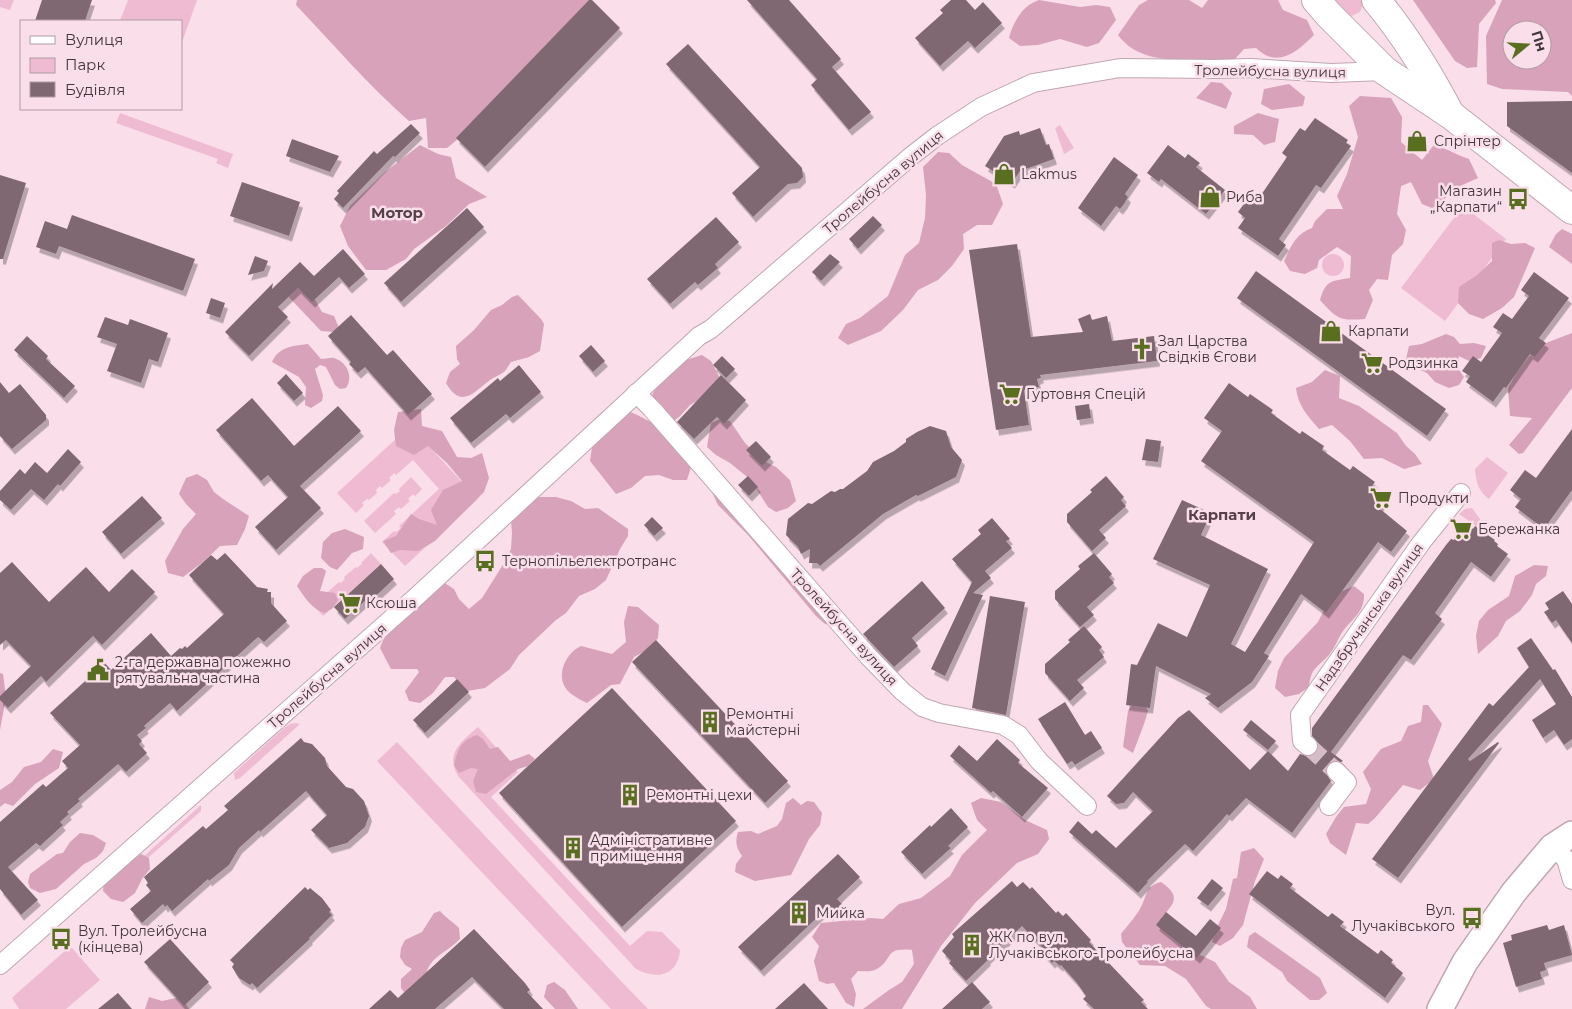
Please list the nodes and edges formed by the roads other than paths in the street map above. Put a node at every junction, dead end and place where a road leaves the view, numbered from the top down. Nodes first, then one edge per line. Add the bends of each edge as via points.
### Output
1 (1316, 0) edge
2 (1376, 0) edge
3 (1385, 71) junction
4 (1451, 115) junction
5 (1572, 210) edge
6 (636, 393) junction
7 (1460, 493) dead end
8 (1308, 746) tunnel mouth
9 (1336, 771) tunnel mouth
10 (1087, 806) dead end
11 (1329, 806) dead end
12 (1572, 834) edge
13 (1552, 848) junction
14 (1572, 880) edge
15 (4, 958) edge
16 (1440, 1009) edge

1 - 3 main road
2 - 4 main road via 1430,75
3 - 4 main road
3 - 6 street, Тролейбусна вулиця via 1330,73 1250,68 1120,68 1033,82 981,107 936,136
4 - 5 main road
6 - 10 street, Тролейбусна вулиця via 903,692 922,707 939,713 1003,725 1019,735 1038,762
6 - 15 street, Тролейбусна вулиця via 416,597
7 - 8 street, Надзбручанська вулиця via 1300,715 1302,741
9 - 11 street via 1347,782
12 - 13 main road
13 - 14 street via 1566,859
13 - 16 main road via 1487,929

